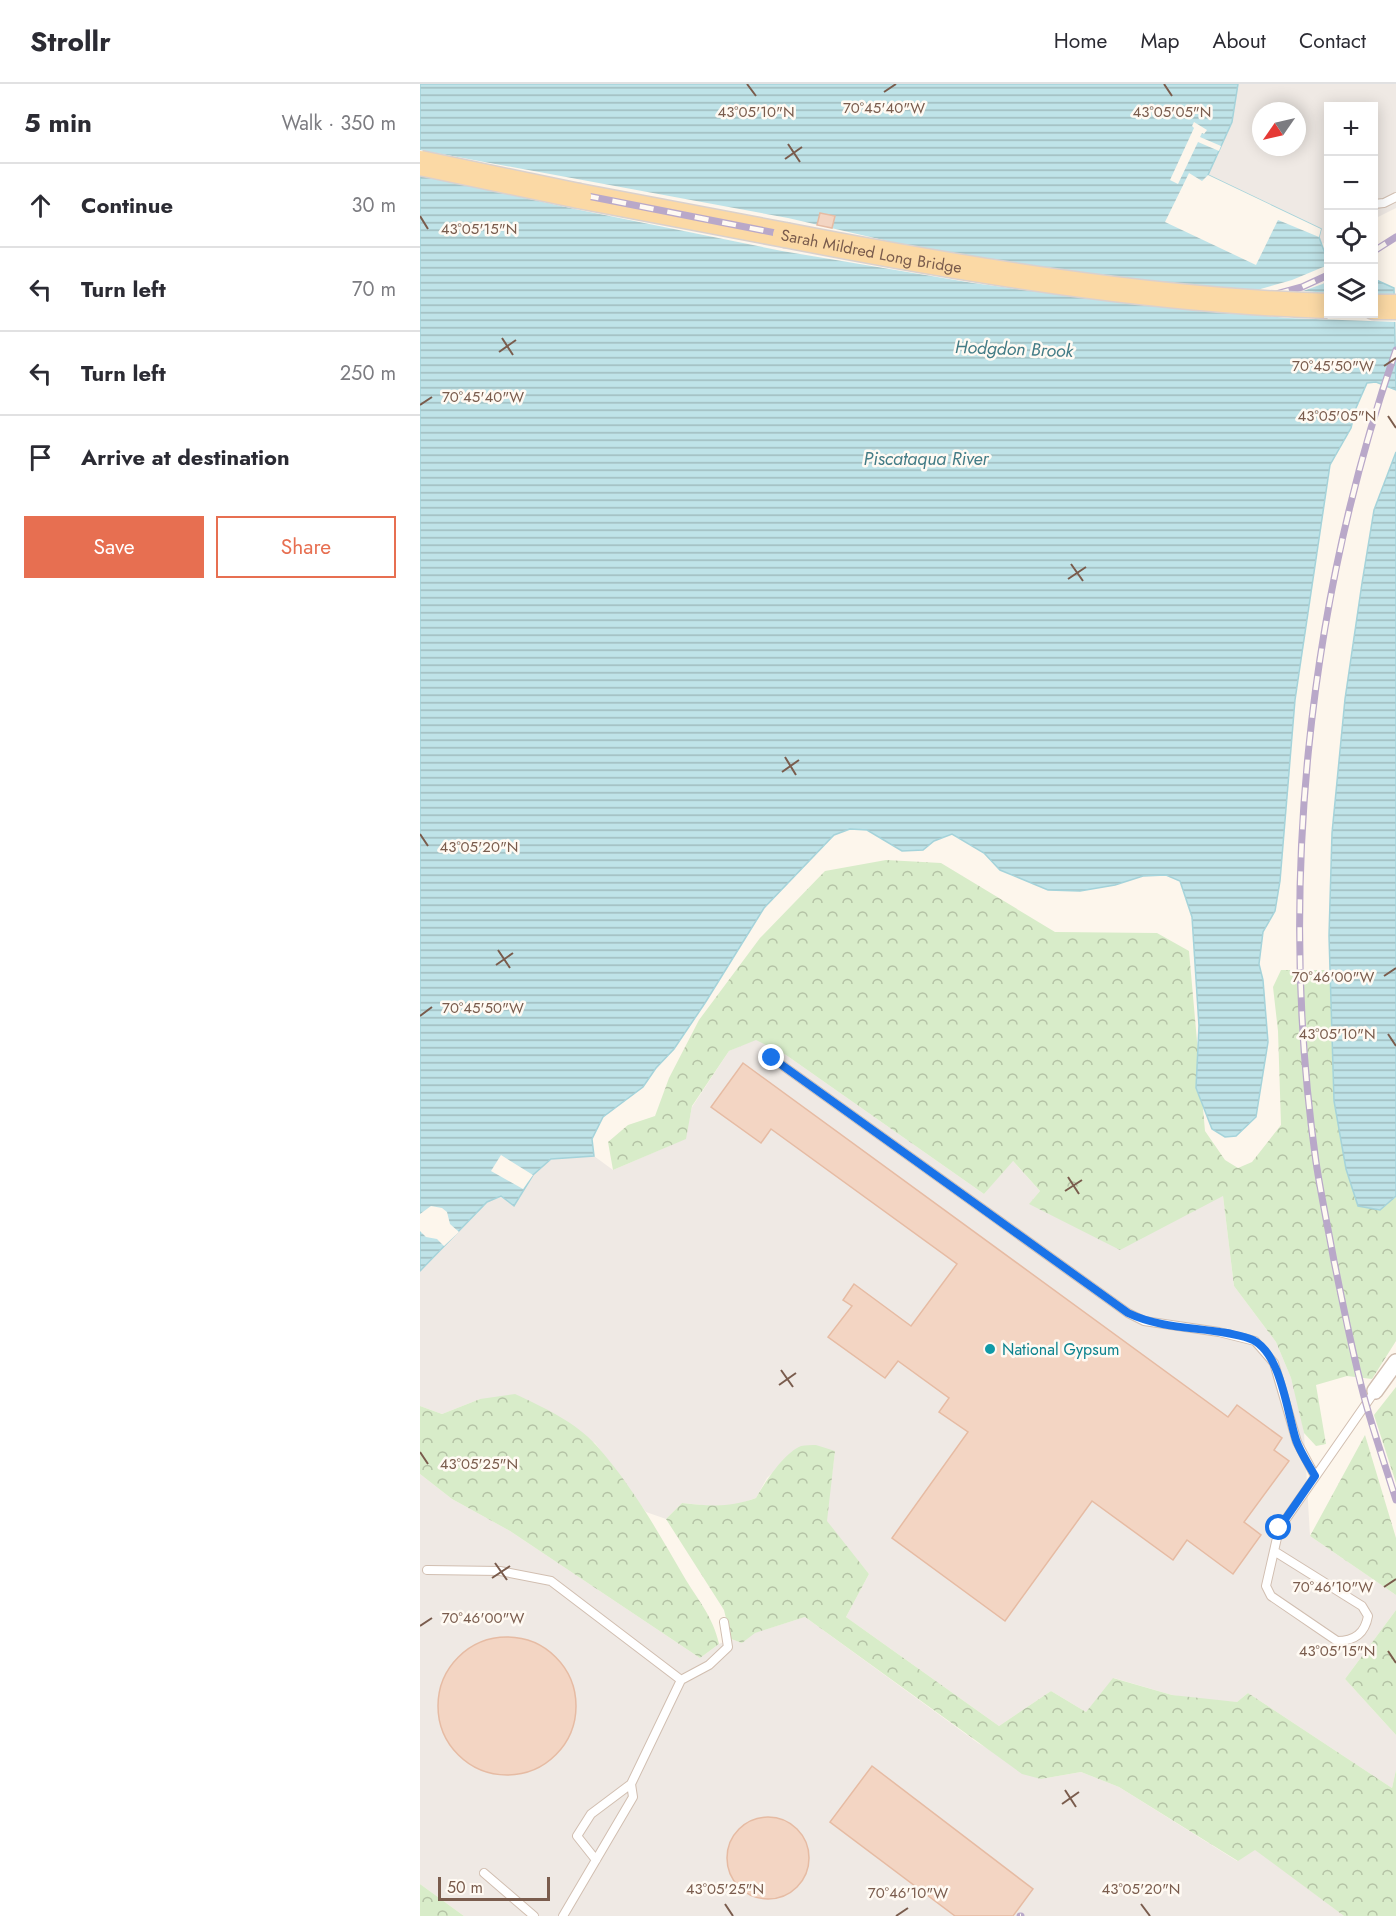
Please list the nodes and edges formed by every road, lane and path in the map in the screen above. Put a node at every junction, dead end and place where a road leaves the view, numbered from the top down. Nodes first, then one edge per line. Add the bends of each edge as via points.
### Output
1 (420, 163) edge
2 (1396, 197) edge
3 (1378, 204) edge
4 (1324, 306) edge
5 (1378, 307) edge
6 (1396, 307) edge
7 (772, 1058) dead end
8 (1396, 1362) edge
9 (1375, 1391) joint
10 (1315, 1476) junction
11 (1274, 1551) junction
12 (427, 1570) dead end
13 (724, 1622) dead end
14 (681, 1680) junction
15 (631, 1784) junction
16 (596, 1860) junction
17 (484, 1872) dead end
18 (534, 1916) edge
19 (563, 1916) edge

1 - 4 main road, Sarah Mildred Long Bridge, bridge via 973,270 1135,293
2 - 3 lane
5 - 6 main road
7 - 10 lane via 1128,1313 1144,1321 1255,1341 1274,1364 1297,1442
8 - 9 street
9 - 10 lane
10 - 11 lane via 1279,1528
11 - 11 lane via 1266,1586 1271,1596 1337,1641 1360,1635 1368,1616 1362,1606
12 - 14 lane via 500,1571 551,1581
13 - 14 lane via 728,1647 708,1665
14 - 15 lane
15 - 16 lane via 633,1797
15 - 16 lane via 591,1815 577,1836
16 - 19 lane
17 - 18 lane

